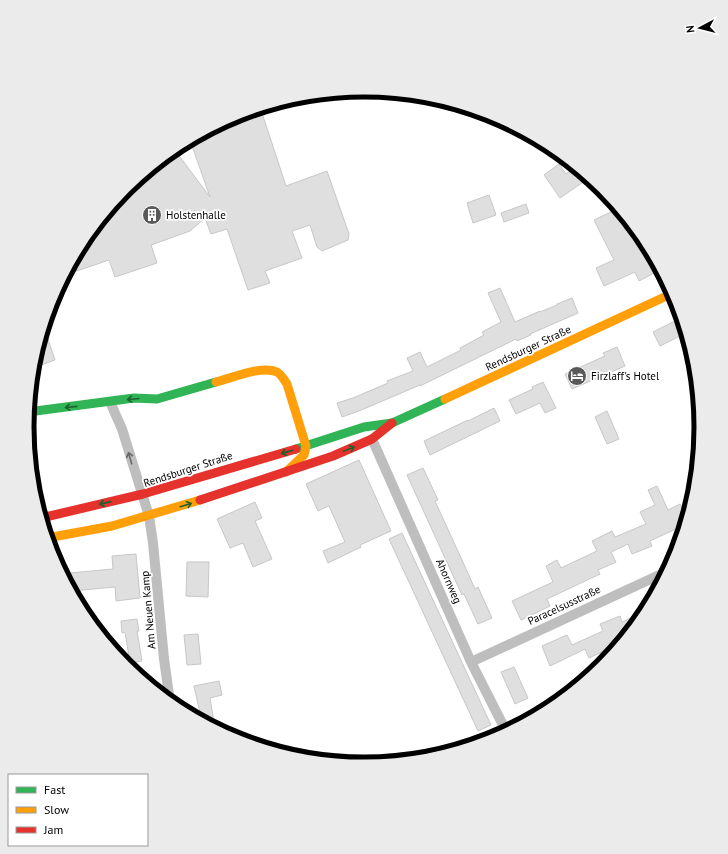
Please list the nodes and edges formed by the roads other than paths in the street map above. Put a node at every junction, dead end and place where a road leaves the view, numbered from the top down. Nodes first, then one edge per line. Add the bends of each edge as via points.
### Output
1 (667, 296) edge
2 (110, 402) junction
3 (35, 411) edge
4 (392, 423) junction
5 (372, 440) junction
6 (306, 446) junction
7 (333, 456) junction
8 (285, 473) junction
9 (143, 494) junction
10 (149, 516) junction
11 (47, 517) edge
12 (53, 537) edge
13 (659, 574) edge
14 (471, 662) junction
15 (169, 693) edge
16 (503, 726) edge

1 - 4 main road, Rendsburger Straße
2 -> 3 main road
6 -> 2 main road via 287,384 274,370 259,370 157,399 134,398
9 -> 2 street via 122,429
4 - 5 main road, Rendsburger Straße
4 - 6 main road, Rendsburger Straße via 364,427
7 -> 5 main road, Rendsburger Straße
5 - 14 street, Ahornweg
6 - 7 street via 318,453
6 - 8 main road, Rendsburger Straße via 304,454
6 -> 9 main road, Rendsburger Straße
7 - 8 main road, Rendsburger Straße
10 -> 8 main road, Rendsburger Straße
9 - 10 street, Rendsburger Straße
9 -> 11 main road
10 - 12 main road
10 - 15 street, Am Neuen Kamp
13 - 14 street, Paracelsusstraße
14 - 16 street, Ahornweg

